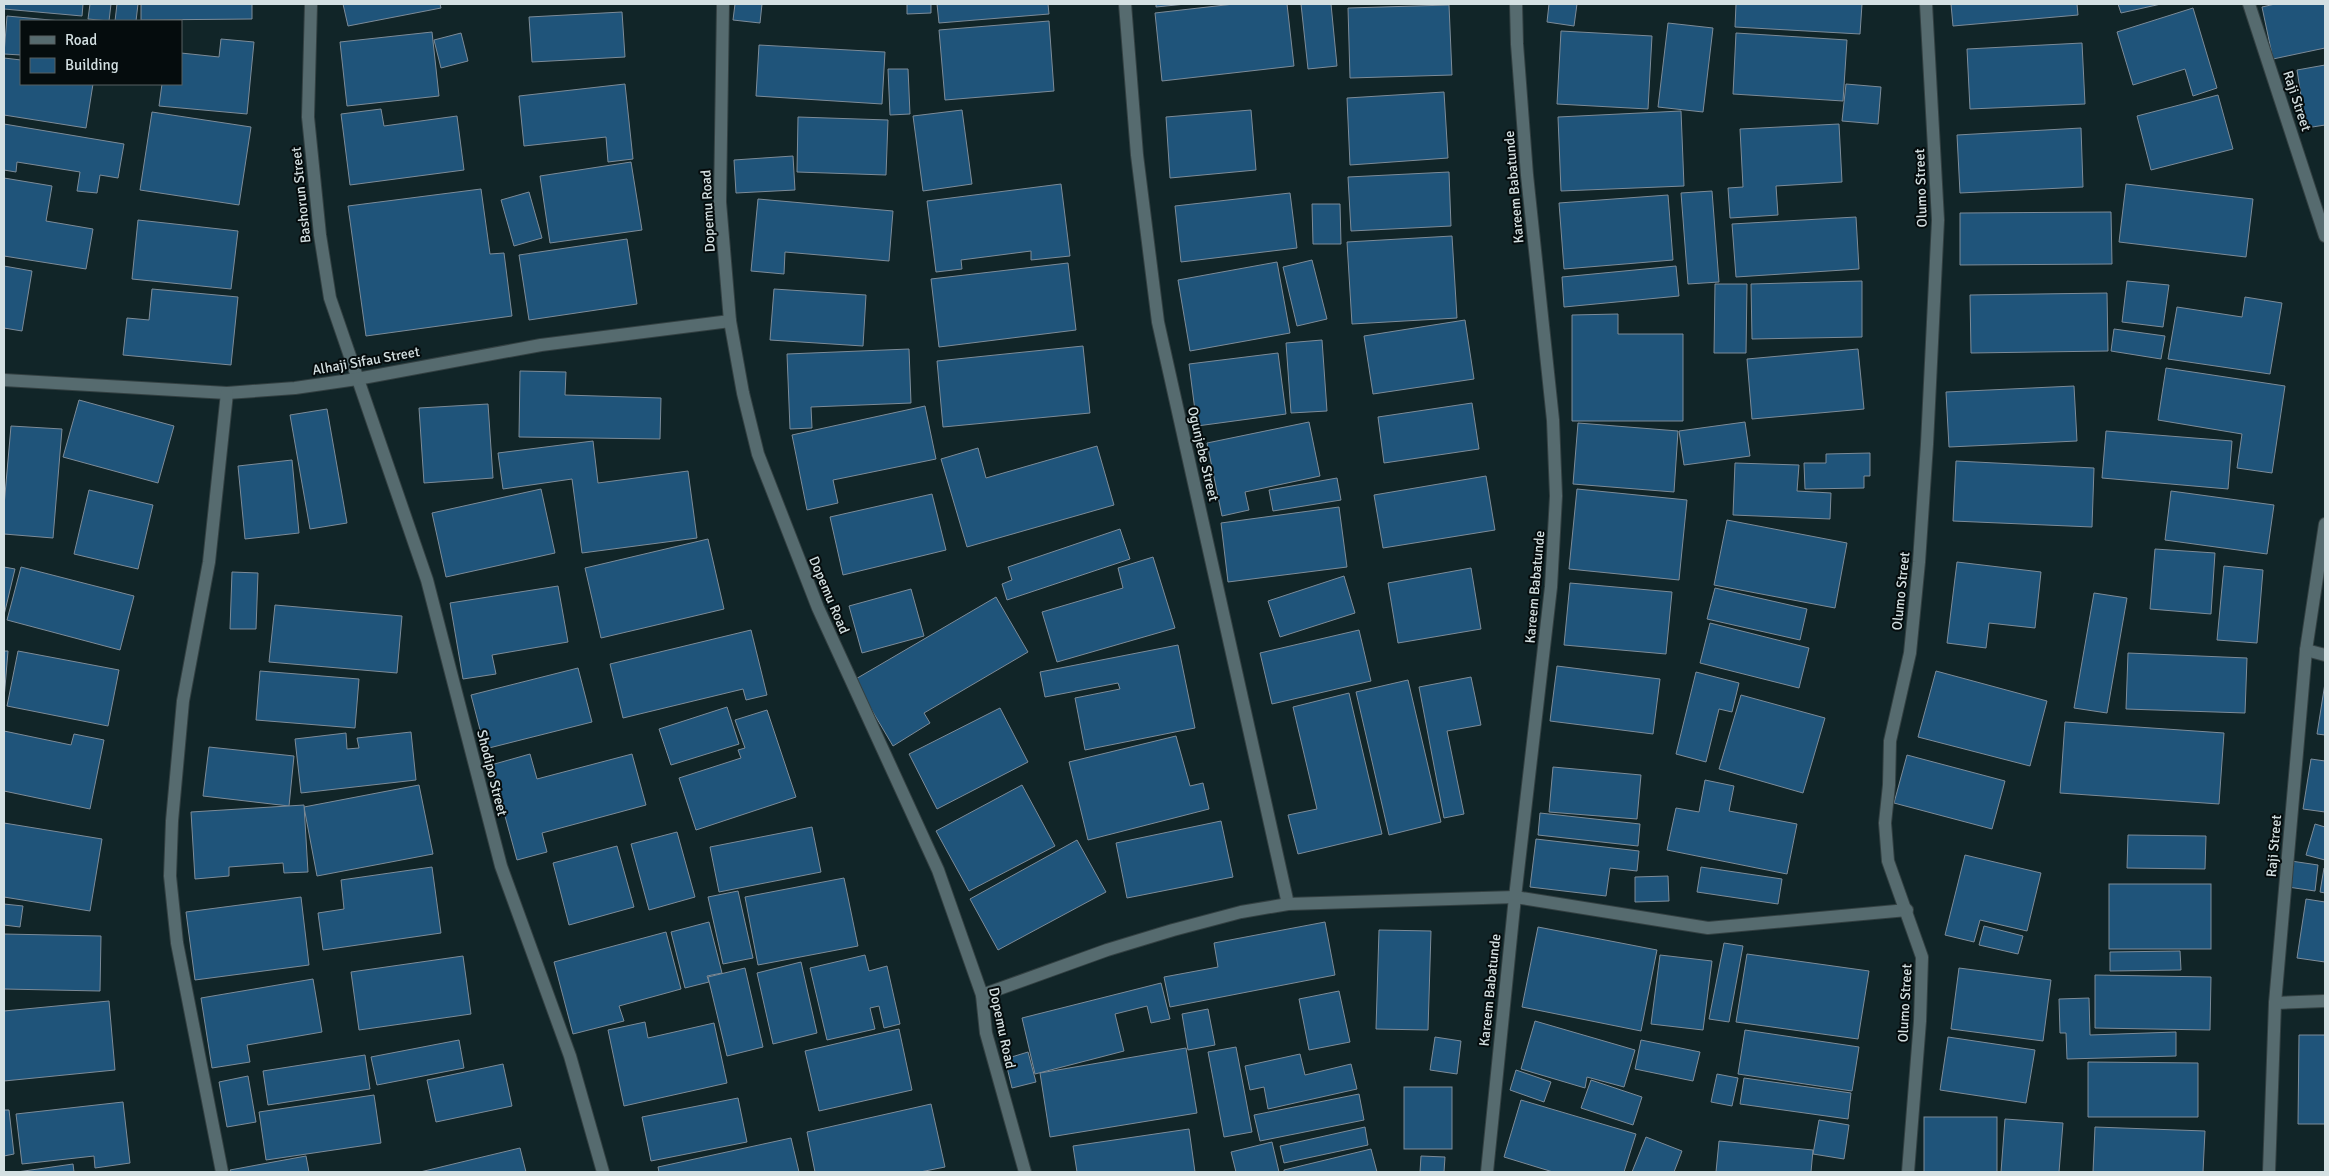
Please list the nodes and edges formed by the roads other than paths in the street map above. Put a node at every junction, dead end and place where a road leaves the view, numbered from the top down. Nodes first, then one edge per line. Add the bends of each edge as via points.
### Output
1 (311, 4) edge
2 (722, 4) edge
3 (1125, 4) edge
4 (1516, 4) edge
5 (1926, 4) edge
6 (2249, 4) edge
7 (2325, 236) edge
8 (730, 321) junction
9 (357, 379) junction
10 (4, 380) edge
11 (227, 393) junction
12 (2325, 524) edge
13 (2306, 650) junction
14 (2325, 655) edge
15 (1514, 897) junction
16 (1288, 904) junction
17 (1907, 910) junction
18 (982, 995) junction
19 (2325, 1001) edge
20 (2275, 1003) junction
21 (222, 1172) edge
22 (603, 1172) edge
23 (1025, 1172) edge
24 (1487, 1172) edge
25 (1908, 1172) edge
26 (2269, 1172) edge

1 - 9 street, Bashorun Street via 308,117 320,235 330,298
2 - 8 street, Dopemu Road via 720,202
3 - 16 street, Ogunjebe Street via 1138,164 1158,322
4 - 15 street, Kareem Babatunde via 1527,175 1553,420 1556,496 1546,635
5 - 17 street, Olumo Street via 1938,220 1928,434 1910,652 1890,741 1885,823 1888,861
6 - 7 street, Raji Street
8 - 9 street, Alhaji Sifau Street via 541,345
8 - 18 street, Dopemu Road via 758,454 789,537 818,608 938,870
9 - 11 street, Alhaji Sifau Street
9 - 22 street, Shodipo Street via 427,580 501,866 570,1056
10 - 11 street, Alhaji Sifau Street
11 - 21 street via 209,562 183,700 170,876 177,943
12 - 13 street, Raji Street
13 - 14 street
13 - 20 street, Raji Street
15 - 16 street
15 - 17 street via 1708,928
15 - 24 street, Kareem Babatunde
16 - 18 street via 1241,912 1173,930
17 - 25 street, Olumo Street via 1922,957
18 - 23 street, Dopemu Road via 986,1033
19 - 20 street
20 - 26 street, Raji Street

